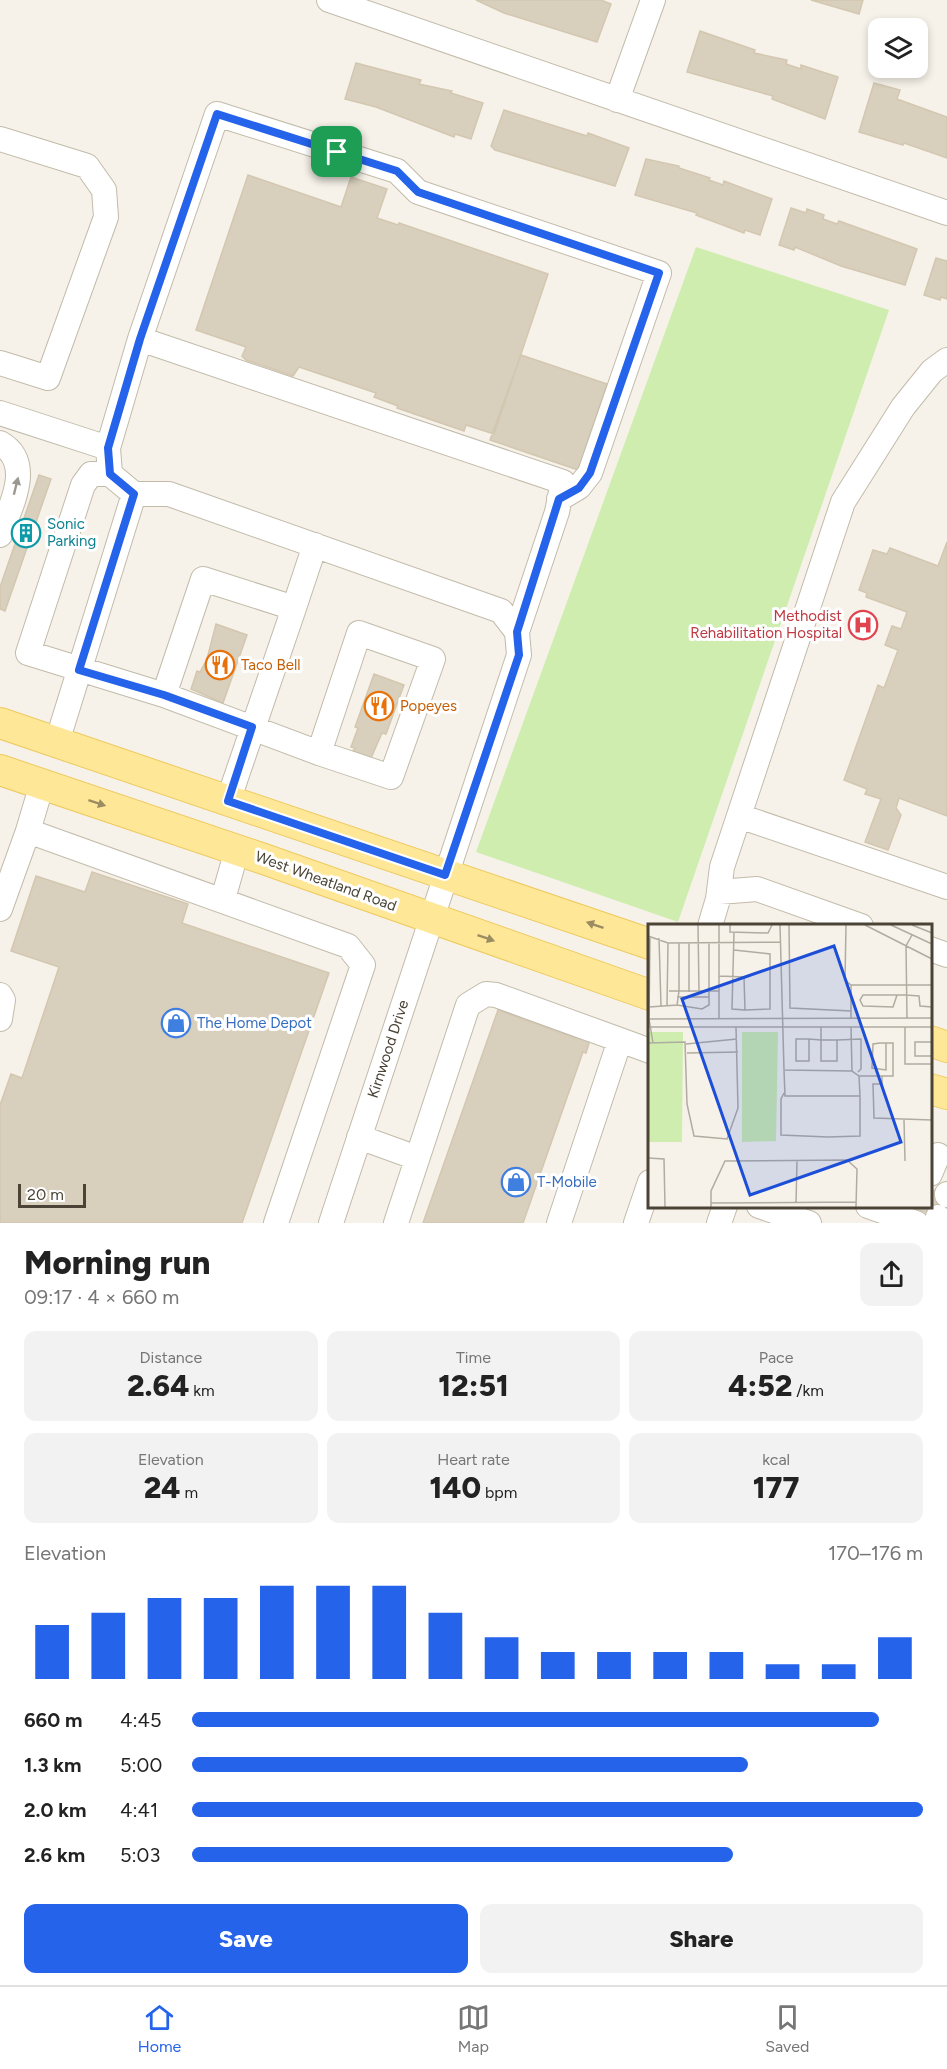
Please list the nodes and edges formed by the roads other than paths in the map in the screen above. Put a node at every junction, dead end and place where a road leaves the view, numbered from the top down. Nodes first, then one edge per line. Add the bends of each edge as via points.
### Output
1 (330, 0) edge
2 (653, 0) edge
3 (617, 100) junction
4 (0, 139) edge
5 (947, 213) edge
6 (140, 339) junction
7 (947, 360) edge
8 (0, 363) edge
9 (0, 413) edge
10 (0, 443) edge
11 (108, 448) junction
12 (110, 474) junction
13 (134, 494) junction
14 (559, 499) junction
15 (0, 535) edge
16 (315, 545) junction
17 (294, 608) junction
18 (517, 632) junction
19 (79, 670) junction
20 (164, 695) junction
21 (0, 723) edge
22 (252, 727) junction
23 (57, 742) junction
24 (319, 753) junction
25 (0, 770) edge
26 (42, 784) junction
27 (228, 801) junction
28 (739, 816) junction
29 (28, 831) junction
30 (237, 850) junction
31 (445, 875) junction
32 (947, 887) edge
33 (719, 891) junction
34 (223, 899) junction
35 (0, 909) edge
36 (430, 919) junction
37 (711, 924) edge
38 (855, 924) edge
39 (648, 943) edge
40 (932, 950) edge
41 (947, 955) edge
42 (648, 994) edge
43 (0, 995) edge
44 (0, 1019) edge
45 (620, 1040) junction
46 (932, 1042) edge
47 (947, 1047) edge
48 (648, 1050) edge
49 (932, 1090) edge
50 (947, 1094) edge
51 (359, 1137) junction
52 (417, 1158) junction
53 (648, 1188) edge
54 (724, 1208) edge
55 (764, 1208) edge
56 (886, 1208) edge
57 (923, 1212) edge
58 (782, 1215) edge
59 (276, 1223) edge
60 (331, 1223) edge
61 (396, 1223) edge
62 (559, 1223) edge
63 (636, 1223) edge
64 (719, 1223) edge
65 (809, 1223) edge

1 - 3 street
2 - 3 street
3 - 5 street
4 - 8 street via 87,166 104,190 106,216 48,378
6 - 11 street
6 - 14 street via 563,482
6 - 14 street via 217,114 397,171 418,192 659,273 590,473 579,488
7 - 28 street via 932,371 903,407 843,502
9 - 11 street
15 -> 10 street via 19,472 16,459
11 - 12 street
12 - 13 street
12 - 19 street via 91,474 83,484 28,653
13 - 16 street via 169,494
13 - 19 street
14 - 18 street, Kirnwood Drive
16 - 17 street
16 - 18 street via 501,611
17 - 20 street via 203,579
17 - 22 street
18 - 31 street, Kirnwood Drive via 519,655
19 - 20 street
19 - 23 street
20 - 22 street
21 - 23 main road
22 - 24 street
22 - 27 street
23 - 26 main road
23 - 27 main road
24 - 24 street via 359,633 433,658 392,777
25 - 26 main road, West Wheatland Road
26 - 29 street
26 -> 30 main road, West Wheatland Road
27 - 31 main road
28 - 32 street
28 - 33 street via 722,867
29 - 34 street
29 - 35 street
30 - 34 street
30 - 36 main road, West Wheatland Road
31 - 36 street, Kirnwood Drive
39 -> 31 main road
33 - 37 street
33 - 38 street via 757,889
34 - 59 street via 348,946 363,965
36 -> 42 main road, West Wheatland Road
36 - 51 street, Kirnwood Drive
40 - 41 street
43 - 44 street
45 - 48 street
45 - 52 street via 496,995 476,998 468,1005
45 - 62 street
46 - 47 main road
49 - 50 main road
51 - 52 street
51 - 60 street, Kirnwood Drive
52 - 61 street
53 - 63 street
54 - 64 street
55 - 58 street
56 - 57 street
58 - 65 street

